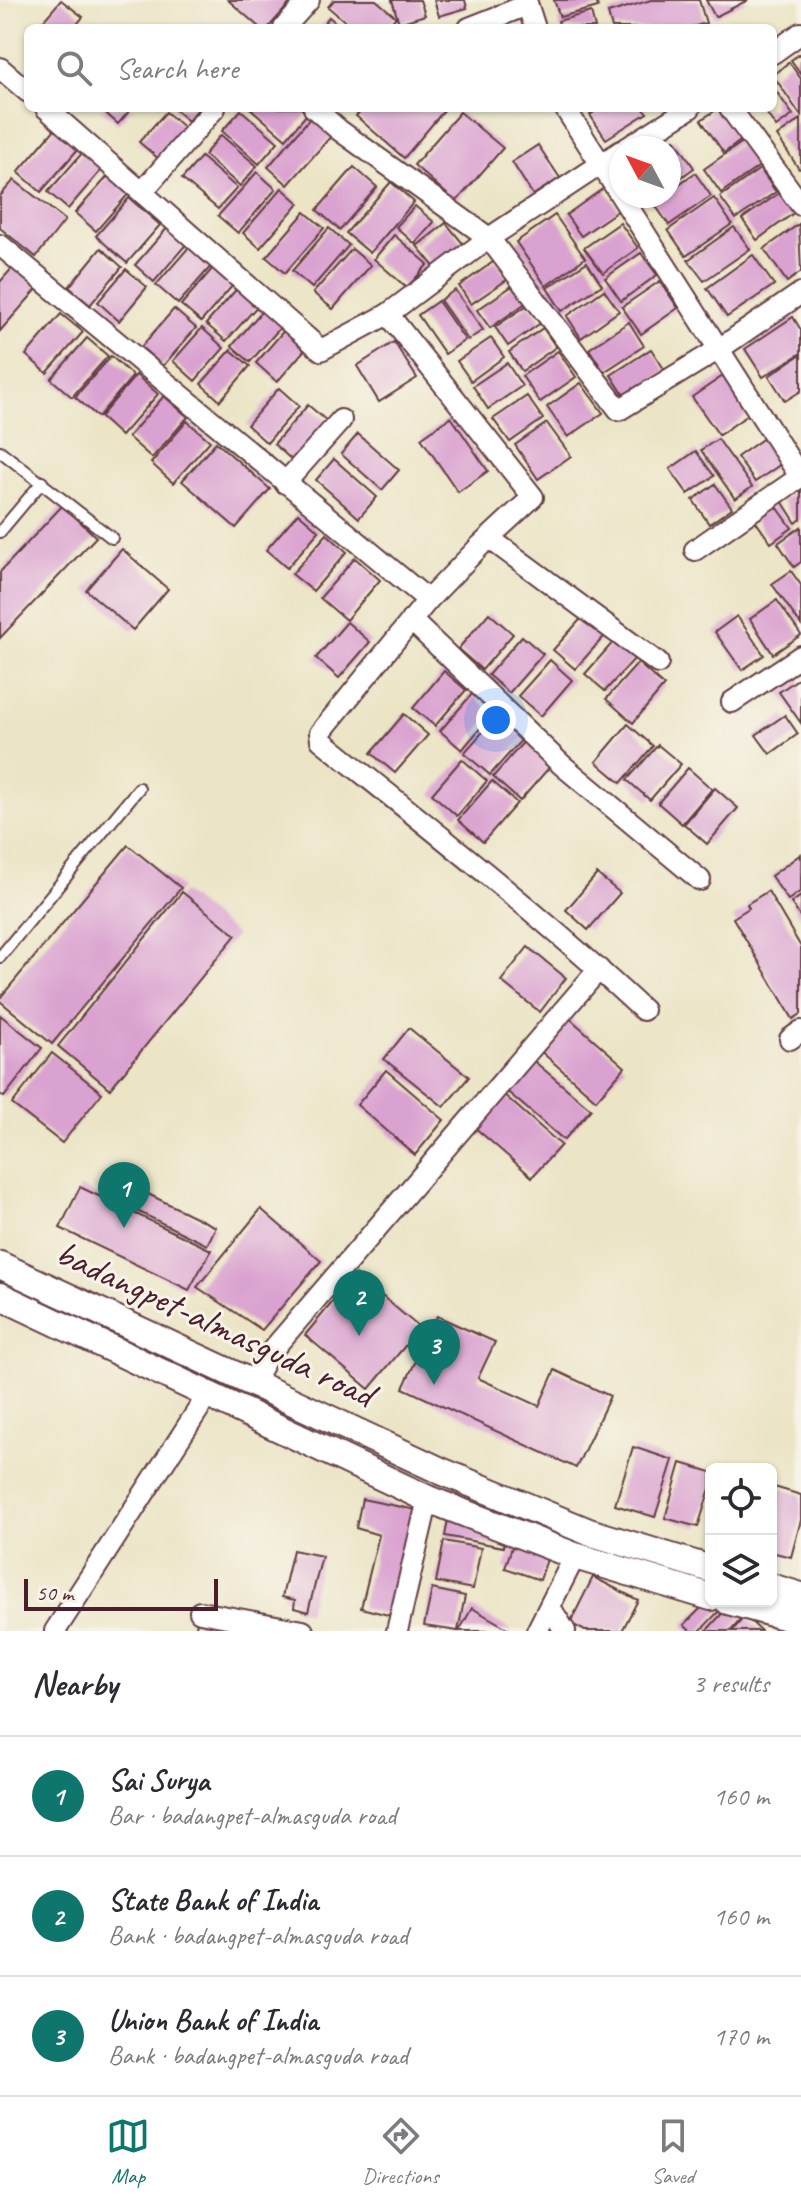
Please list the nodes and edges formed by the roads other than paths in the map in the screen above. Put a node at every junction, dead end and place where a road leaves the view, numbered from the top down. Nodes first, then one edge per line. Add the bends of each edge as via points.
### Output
1 (309, 0) edge
2 (527, 3) edge
3 (288, 24) edge
4 (478, 24) edge
5 (534, 24) edge
6 (801, 33) edge
7 (777, 50) edge
8 (0, 68) edge
9 (24, 89) edge
10 (51, 112) edge
11 (212, 112) edge
12 (319, 112) edge
13 (568, 112) edge
14 (684, 112) edge
15 (733, 112) edge
16 (646, 136) edge
17 (609, 158) edge
18 (600, 164) junction
19 (143, 191) junction
20 (801, 205) edge
21 (489, 238) junction
22 (0, 245) edge
23 (801, 293) edge
24 (388, 314) junction
25 (719, 349) junction
26 (341, 420) dead end
27 (0, 451) edge
28 (800, 477) edge
29 (42, 482) junction
30 (285, 483) junction
31 (0, 532) edge
32 (112, 538) dead end
33 (489, 538) junction
34 (695, 550) dead end
35 (428, 600) junction
36 (411, 620) junction
37 (801, 656) edge
38 (658, 663) dead end
39 (732, 702) dead end
40 (139, 788) dead end
41 (700, 880) dead end
42 (0, 957) edge
43 (599, 969) junction
44 (643, 1010) dead end
45 (0, 1265) edge
46 (0, 1296) edge
47 (252, 1383) junction
48 (209, 1393) junction
49 (368, 1437) junction
50 (353, 1465) junction
51 (428, 1499) junction
52 (575, 1556) junction
53 (705, 1567) edge
54 (777, 1589) edge
55 (705, 1595) edge
56 (801, 1596) edge
57 (550, 1607) junction
58 (750, 1607) edge
59 (200, 1612) dead end
60 (801, 1621) edge
61 (55, 1631) edge
62 (303, 1631) edge
63 (397, 1631) edge
64 (537, 1631) edge
65 (565, 1631) edge

1 - 3 street
2 - 4 street
2 - 5 street
6 - 7 street
8 - 9 street
10 - 19 street
11 - 19 street
12 - 21 street
13 - 18 street
14 - 16 street
15 - 20 street
17 - 18 street
18 - 21 street
18 - 25 street
19 - 24 street via 321,350
21 - 24 street
21 - 25 street via 619,410
22 - 30 street
23 - 25 street
24 - 33 street via 533,497
25 - 28 street
26 - 30 street
27 - 29 lane
28 - 34 street
29 - 31 lane
29 - 32 lane
30 - 35 street
33 - 35 street
33 - 38 street
35 - 36 street
36 - 41 street via 562,765
36 - 43 street via 320,733 321,740
37 - 39 street
40 - 42 lane
43 - 44 street
43 - 47 street via 268,1355
45 - 47 street, badangpet-almasguda road
46 - 48 street, badangpet-almasguda road
47 - 49 street, badangpet-almasguda road
48 - 50 street, badangpet-almasguda road
48 - 61 street
49 - 50 street
49 - 53 street, badangpet-almasguda road via 589,1532
50 - 51 street, badangpet-almasguda road
51 - 52 street, badangpet-almasguda road
51 - 63 street
52 - 55 street, badangpet-almasguda road
52 - 57 street
54 - 56 street
57 - 64 street
57 - 65 street
58 - 60 street
59 - 62 street

